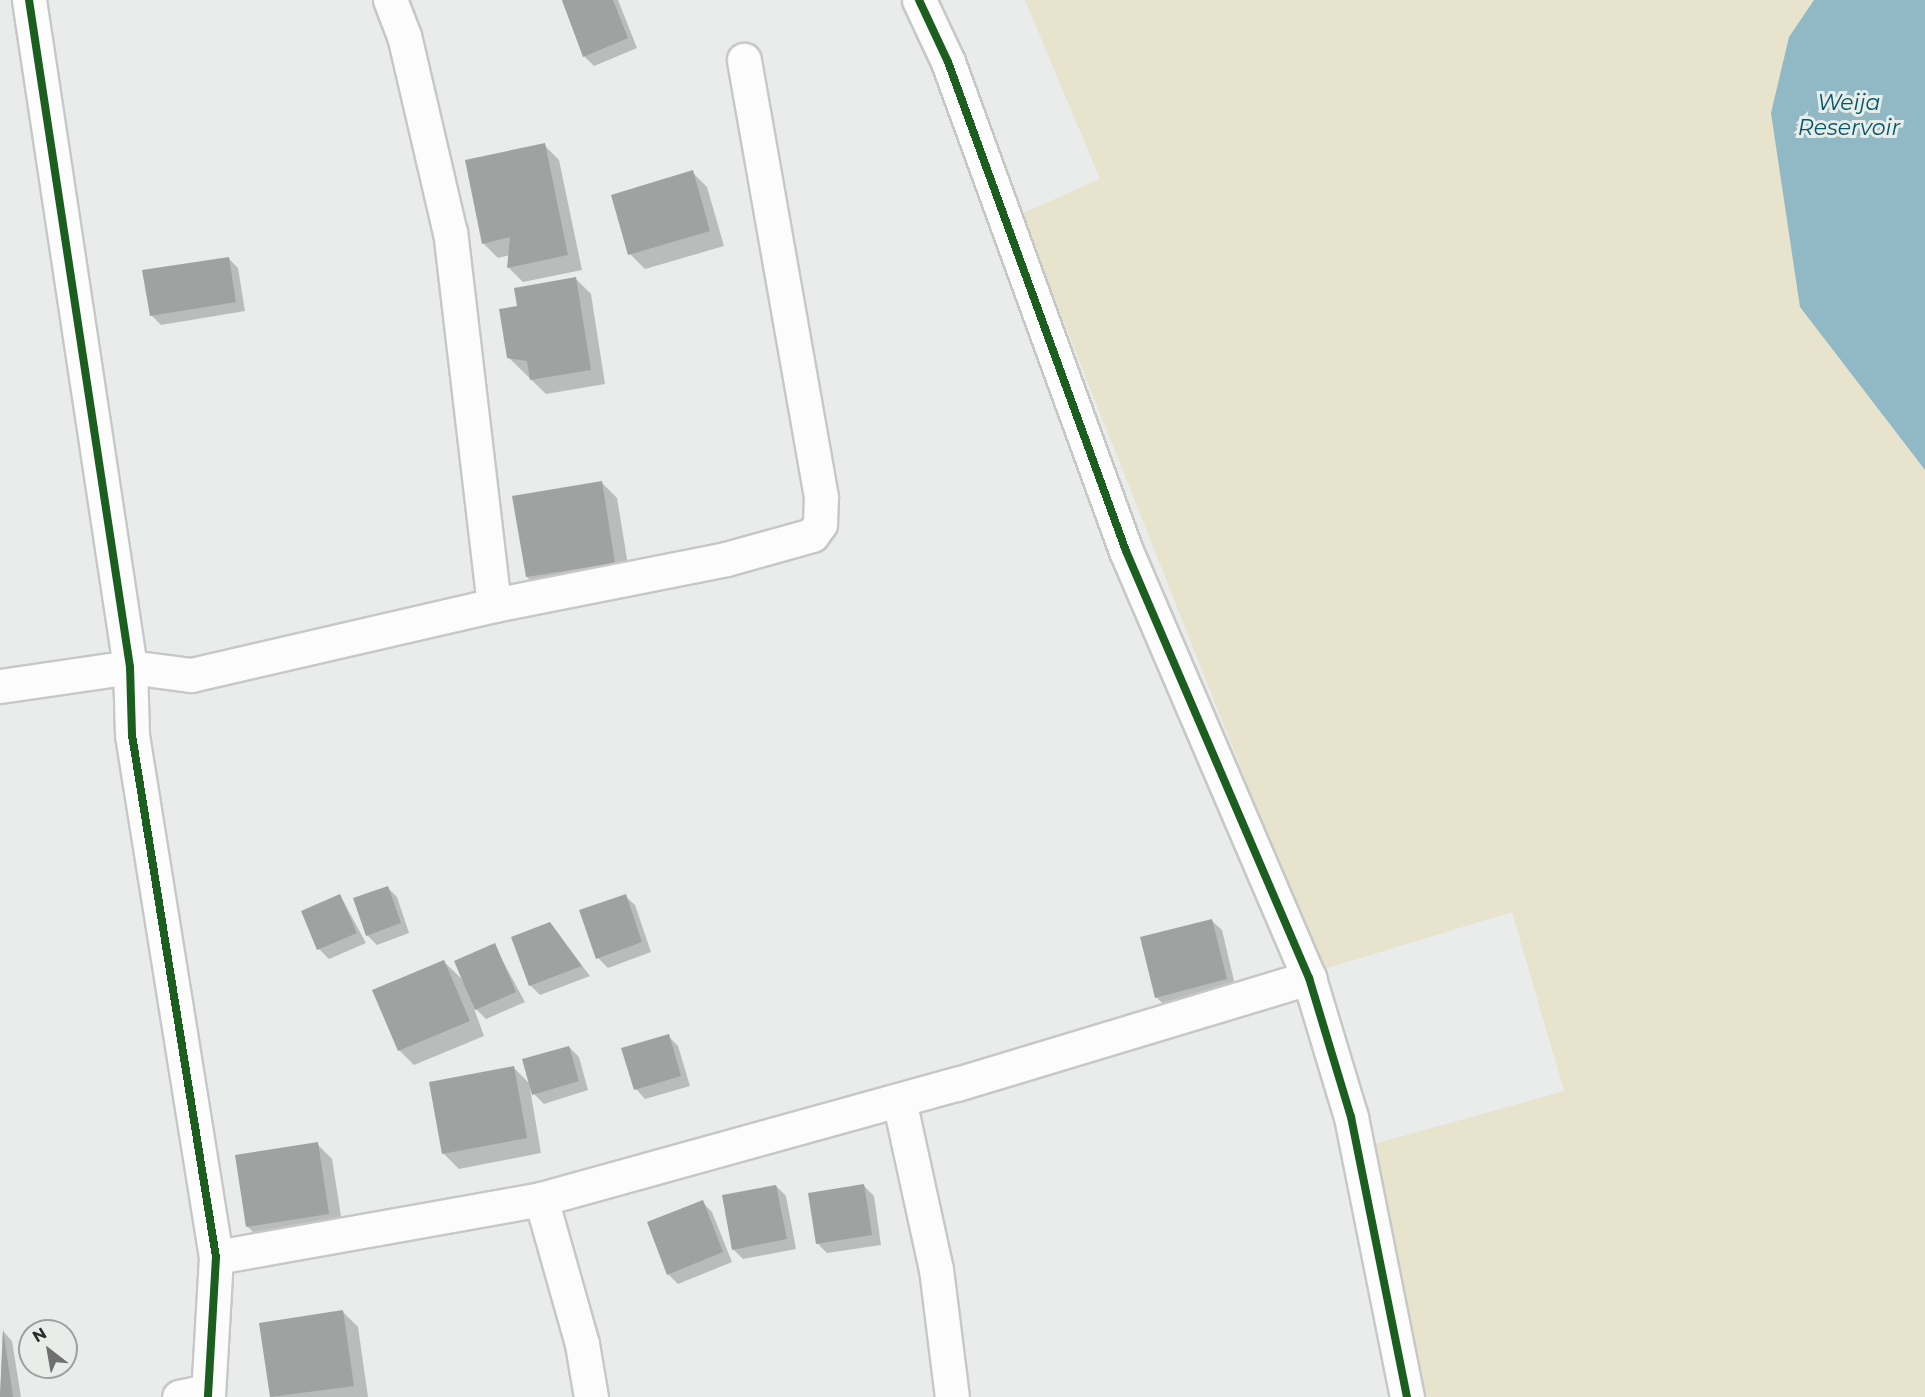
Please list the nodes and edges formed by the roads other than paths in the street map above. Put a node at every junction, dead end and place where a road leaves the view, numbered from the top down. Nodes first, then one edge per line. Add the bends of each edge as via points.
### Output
1 (29, 0) edge
2 (390, 0) edge
3 (920, 0) edge
4 (744, 60) dead end
5 (494, 605) junction
6 (130, 667) junction
7 (0, 686) edge
8 (1309, 978) junction
9 (899, 1100) junction
10 (542, 1200) junction
11 (216, 1257) junction
12 (198, 1395) edge
13 (591, 1397) edge
14 (952, 1397) edge
15 (1407, 1397) edge

1 - 6 street
2 - 5 street via 404,36 450,233
3 - 8 street via 948,62 1126,551
4 - 5 street via 821,497 820,524 812,535 726,559
5 - 6 street via 191,675
6 - 7 street
6 - 11 street via 132,735
8 - 9 street
8 - 15 street via 1351,1117
9 - 10 street
9 - 14 street via 936,1269
10 - 11 street
10 - 13 street via 582,1344
11 - 12 street

